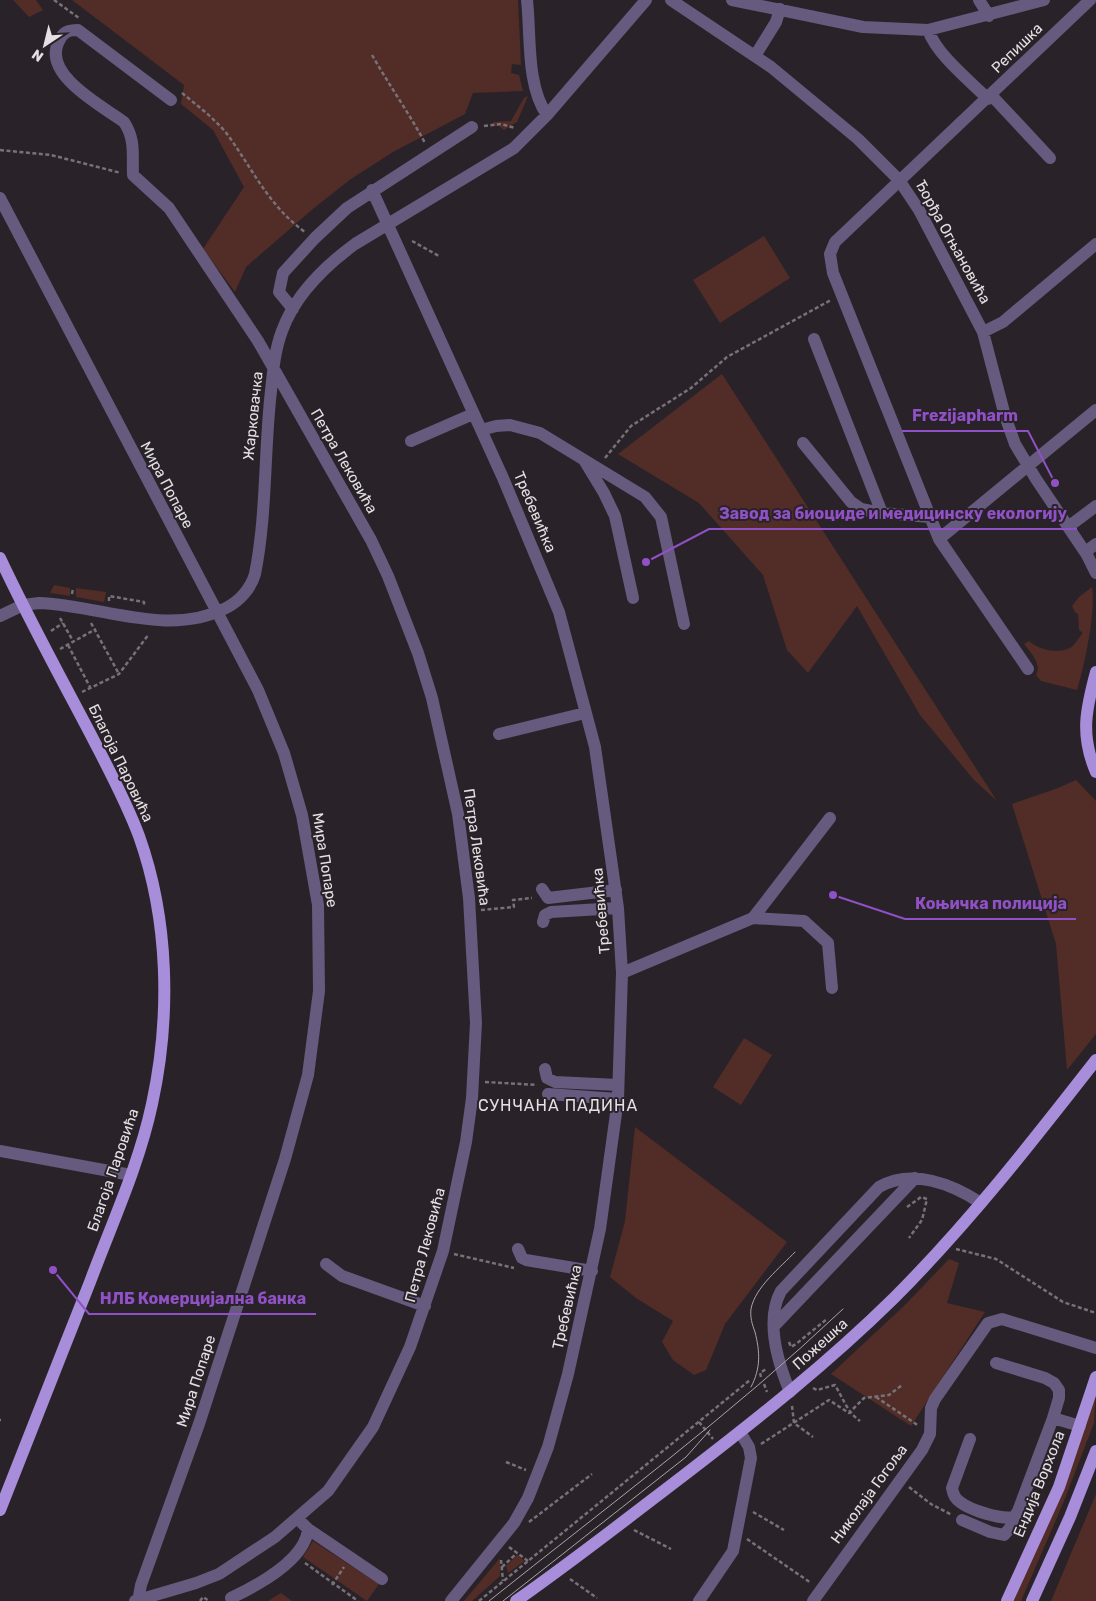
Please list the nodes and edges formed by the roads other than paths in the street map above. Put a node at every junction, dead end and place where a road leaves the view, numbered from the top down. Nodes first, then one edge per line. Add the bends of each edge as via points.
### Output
1 (527, 0) edge
2 (646, 0) edge
3 (671, 0) edge
4 (732, 0) edge
5 (979, 0) edge
6 (1044, 0) edge
7 (1090, 0) edge
8 (780, 9) junction
9 (989, 16) junction
10 (928, 30) junction
11 (755, 56) junction
12 (175, 96) road end
13 (990, 97) junction
14 (547, 115) junction
15 (472, 127) road end
16 (1050, 158) dead end
17 (899, 180) junction
18 (372, 190) junction
19 (0, 198) edge
20 (389, 223) junction
21 (1096, 244) edge
22 (293, 308) junction
23 (983, 332) junction
24 (814, 339) dead end
25 (274, 366) junction
26 (1096, 410) edge
27 (473, 414) junction
28 (481, 430) junction
29 (411, 441) dead end
30 (803, 443) dead end
31 (582, 458) junction
32 (1027, 466) junction
33 (1096, 506) edge
34 (882, 513) junction
35 (930, 517) junction
36 (1068, 527) junction
37 (939, 539) junction
38 (1096, 544) edge
39 (1089, 556) edge
40 (0, 558) edge
41 (1096, 574) edge
42 (633, 598) dead end
43 (23, 605) junction
44 (217, 612) junction
45 (0, 616) edge
46 (684, 624) dead end
47 (1028, 669) dead end
48 (1096, 672) edge
49 (585, 713) junction
50 (499, 734) dead end
51 (1096, 772) edge
52 (830, 818) dead end
53 (616, 890) junction
54 (544, 893) road end
55 (618, 908) junction
56 (753, 918) junction
57 (543, 922) dead end
58 (622, 973) junction
59 (832, 988) dead end
60 (1096, 1060) edge
61 (545, 1069) dead end
62 (618, 1085) junction
63 (544, 1090) road end
64 (618, 1100) junction
65 (0, 1151) edge
66 (131, 1175) junction
67 (915, 1178) junction
68 (981, 1203) junction
69 (518, 1249) dead end
70 (326, 1264) dead end
71 (592, 1271) junction
72 (426, 1306) junction
73 (775, 1325) junction
74 (1096, 1348) edge
75 (996, 1363) dead end
76 (1096, 1377) edge
77 (791, 1398) junction
78 (1053, 1418) junction
79 (1080, 1426) junction
80 (740, 1432) junction
81 (970, 1439) dead end
82 (1096, 1451) edge
83 (0, 1510) edge
84 (1014, 1517) junction
85 (957, 1518) road end
86 (298, 1519) junction
87 (308, 1529) junction
88 (382, 1579) dead end
89 (231, 1598) dead end
90 (137, 1601) edge
91 (451, 1601) edge
92 (516, 1601) edge
93 (699, 1601) edge
94 (812, 1601) edge
95 (1007, 1601) edge
96 (1032, 1601) edge

1 - 14 street via 534,84
2 - 14 street, Жарковачка
3 - 11 street, Ђорђа Огњановића
4 - 8 street
5 - 9 street
6 - 9 street
7 - 13 street, Репишка
8 - 10 street via 864,26
8 - 11 street via 776,22
9 - 10 street
10 - 13 street via 939,50
11 - 17 street, Ђорђа Огњановића via 858,139
12 - 25 street, Петра Лековића via 84,33 69,30 61,36 55,53 63,76 124,122 130,131 134,149 133,175 169,208
13 - 16 street
13 - 17 street, Репишка
14 - 20 street, Жарковачка via 506,154
15 - 18 street
17 - 23 street, Ђорђа Огњановића via 919,210
17 - 35 street, Репишка via 835,242 830,254 833,273
18 - 20 street, Требевићка
18 - 22 street via 315,238 284,273 279,292
19 - 44 street, Мира Попаре
20 - 22 street, Жарковачка via 331,264 306,289
20 - 27 street, Требевићка
21 - 23 street via 1004,322
22 - 25 street, Жарковачка via 282,329
23 - 32 street, Ђорђа Огњановића via 1005,416
24 - 34 street
25 - 44 street, Жарковачка via 255,574 241,597
25 - 72 street, Петра Лековића via 388,576 418,653 443,741 458,814 470,911 476,1023 473,1081 466,1142 443,1251
26 - 32 street
27 - 28 street, Требевићка
27 - 29 street
28 - 31 street via 502,425 521,427 540,433
28 - 49 street, Требевићка via 559,612
30 - 34 street via 851,502 861,509
31 - 42 street via 615,516
31 - 46 street via 645,497 658,512
32 - 36 street, Ђорђа Огњановића
32 - 37 street
33 - 36 street
34 - 35 street
35 - 37 street, Репишка
36 - 39 street, Ђорђа Огњановића
37 - 47 street, Репишка
38 - 39 street
39 - 41 street, Ђорђа Огњановића
40 - 43 main road, Благоја Паровића
43 - 44 street, Жарковачка via 52,603 176,622 201,619
43 - 45 street, Жарковачка
43 - 66 main road, Благоја Паровића via 127,807 154,893 163,959 163,1020 152,1104
44 - 90 street, Мира Попаре via 258,690 284,753 302,815 318,905 319,991 308,1075 285,1159 199,1424
48 - 51 main road via 1085,731 1087,749
49 - 50 street
49 - 53 street, Требевићка via 595,747
52 - 56 street
53 - 54 street
53 - 55 street, Требевићка
55 - 57 street via 550,912
55 - 58 street, Требевићка
56 - 58 street
56 - 59 street via 804,921 828,943
58 - 62 street, Требевићка
60 - 68 main road, Пожешка
61 - 62 street via 547,1078 555,1082
62 - 64 street, Требевићка
63 - 64 street
64 - 71 street, Требевићка
65 - 66 street
66 - 83 main road, Благоја Паровића
67 - 68 street via 949,1186
67 - 73 street
67 - 73 street via 897,1180 879,1188 781,1291 775,1306
68 - 77 main road, Пожешка via 887,1304
69 - 71 street via 526,1260
70 - 72 street via 342,1276
71 - 91 street, Требевићка via 551,1438 531,1490 514,1523
72 - 86 street, Петра Лековића via 373,1427 328,1491
73 - 77 street via 778,1356
74 - 94 street, Николаја Гогоља via 1002,1319 988,1323 935,1400 931,1408 930,1434 922,1450
75 - 78 street via 1054,1383 1059,1398
76 - 79 main road, Ендија Ворхола
77 - 80 main road, Пожешка
78 - 79 street
78 - 84 street
79 - 95 main road, Ендија Ворхола via 1058,1487
80 - 92 main road, Пожешка
80 - 93 street via 751,1458 736,1543 730,1558
81 - 84 street via 952,1488 954,1496 960,1502 997,1517
82 - 96 main road
84 - 85 street via 1004,1535
86 - 87 street
86 - 90 street, Петра Лековића via 219,1574
87 - 88 street
87 - 89 street via 307,1536 292,1558 264,1582

